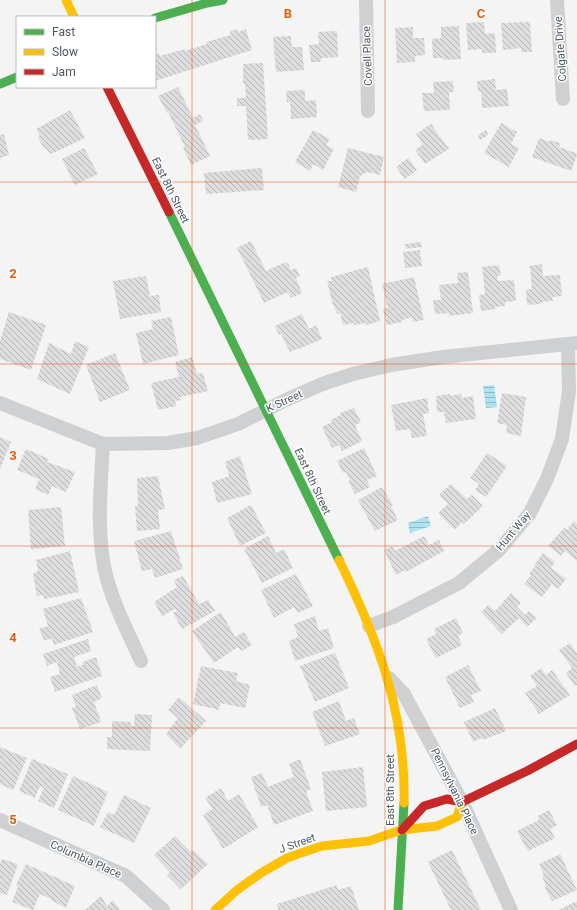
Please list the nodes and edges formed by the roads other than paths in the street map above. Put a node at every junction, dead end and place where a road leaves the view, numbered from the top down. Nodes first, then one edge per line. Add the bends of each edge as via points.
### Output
1 (66, 0) edge
2 (222, 0) edge
3 (366, 0) edge
4 (557, 0) edge
5 (74, 16) edge
6 (156, 18) edge
7 (16, 77) edge
8 (0, 84) edge
9 (107, 88) edge
10 (563, 99) dead end
11 (368, 111) dead end
12 (572, 344) edge
13 (0, 403) edge
14 (266, 410) junction
15 (103, 444) junction
16 (369, 626) junction
17 (142, 661) dead end
18 (388, 677) junction
19 (577, 744) edge
20 (462, 802) junction
21 (0, 820) edge
22 (402, 830) junction
23 (163, 910) edge
24 (215, 910) edge
25 (398, 910) edge
26 (511, 910) edge

1 - 5 street
2 - 6 street
3 - 11 street, Covell Place
4 - 10 street, Colgate Drive
7 - 8 street
9 - 14 street, East 8th Street
12 - 14 street, K Street via 391,365 325,383
12 - 16 street, Hunt Way via 562,439 547,479 530,513 499,550 459,583 393,617
13 - 15 street, K Street
14 - 15 street, K Street via 238,424 197,438 168,443
14 - 16 street, East 8th Street
15 - 17 street via 99,521 106,571 117,607
16 - 18 street, East 8th Street
18 - 20 street, Pennsylvania Place via 404,694
18 - 22 street, East 8th Street via 399,721 404,762
19 - 20 street
20 - 22 street, J Street via 447,799 424,806
20 - 22 street, J Street via 457,816 444,824 428,829
20 - 26 street, Pennsylvania Place
21 - 23 street, Columbia Place via 126,876
22 - 24 street, J Street via 369,841 335,844 297,854 255,877 225,899
22 - 25 street, East 8th Street

